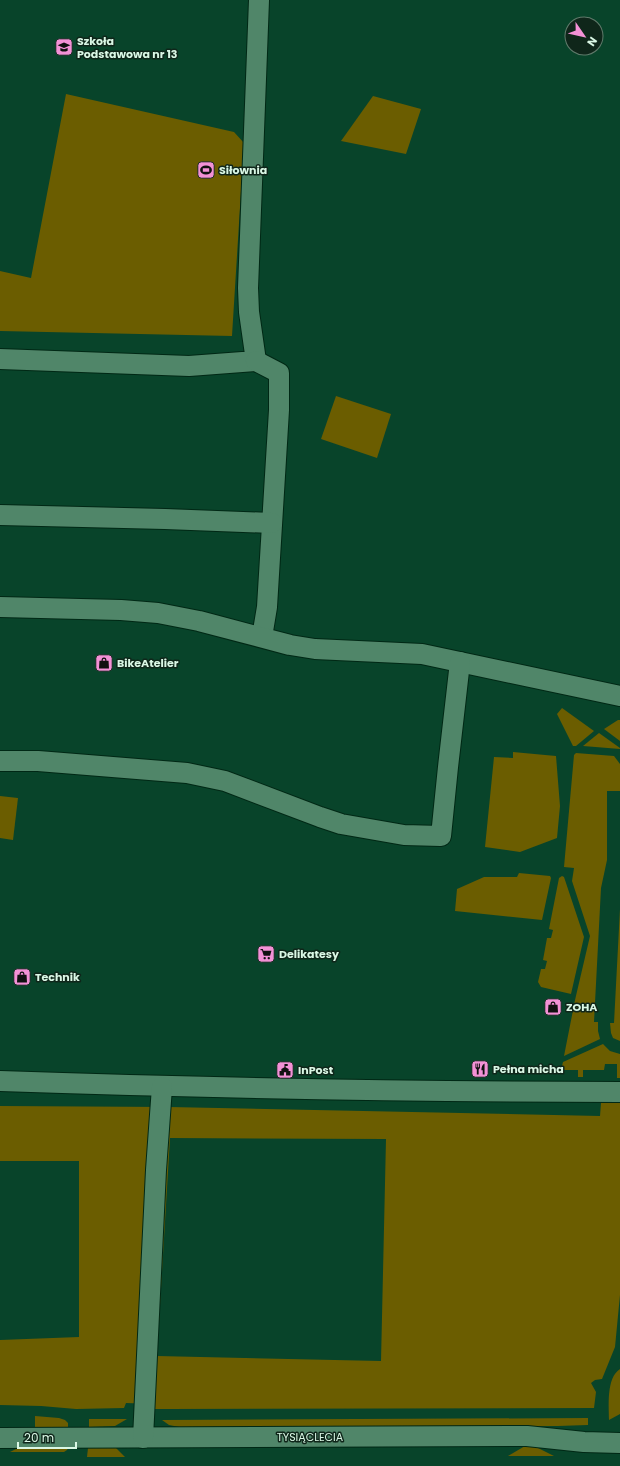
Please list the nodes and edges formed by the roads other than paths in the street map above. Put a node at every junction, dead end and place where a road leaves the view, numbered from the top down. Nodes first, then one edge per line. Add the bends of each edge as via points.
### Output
1 (259, 0) edge
2 (0, 359) edge
3 (256, 361) junction
4 (0, 515) edge
5 (272, 523) junction
6 (0, 607) edge
7 (262, 638) junction
8 (460, 662) junction
9 (620, 696) edge
10 (0, 762) edge
11 (0, 1081) edge
12 (162, 1087) junction
13 (612, 1092) edge
14 (0, 1438) edge
15 (143, 1438) junction
16 (620, 1443) edge

1 - 3 street via 248,288
2 - 3 street via 189,366
3 - 5 street via 279,373
4 - 5 street
5 - 7 street via 267,607
6 - 7 street via 137,611 179,617
7 - 8 street via 315,649 410,653
8 - 9 street
8 - 10 street via 442,836 404,834 341,824 226,782 187,773 38,761
11 - 12 street
12 - 13 street
12 - 15 street
14 - 15 street, TYSIĄCLECIA
15 - 16 street, TYSIĄCLECIA via 527,1436

